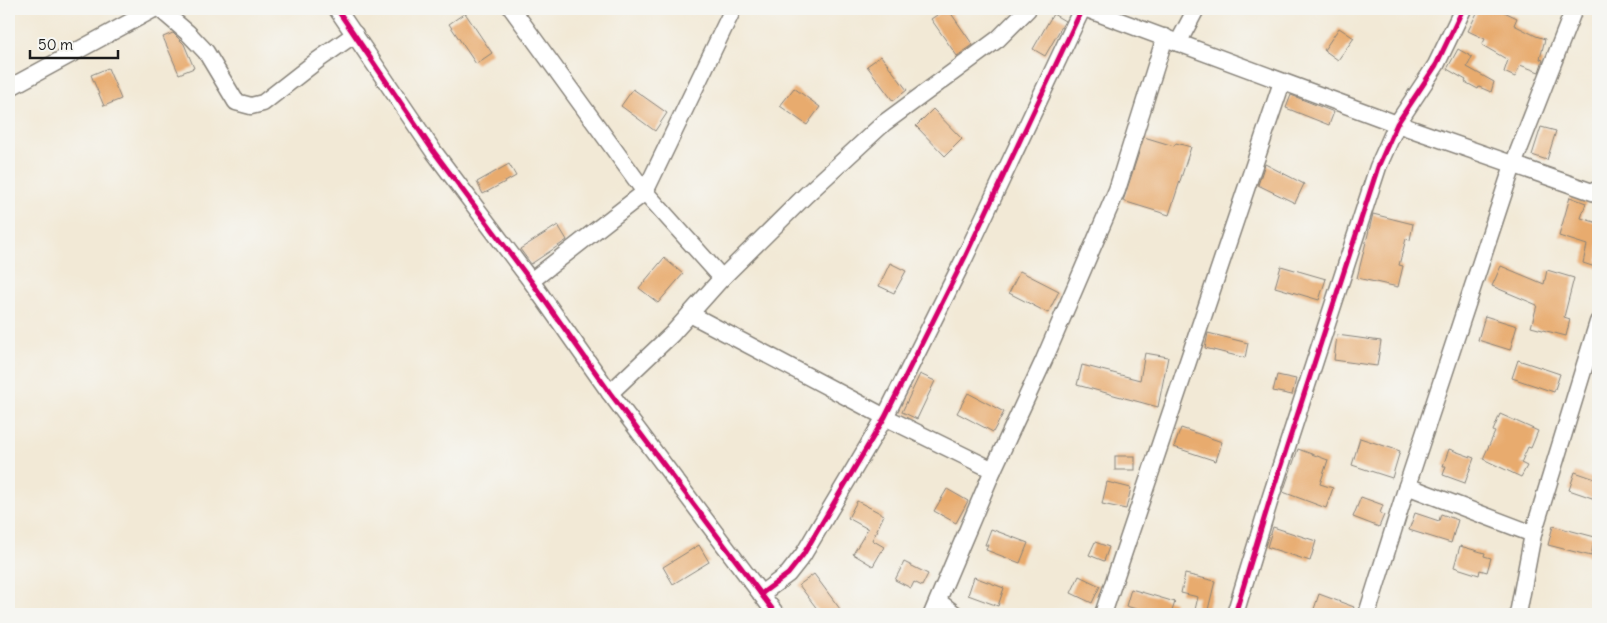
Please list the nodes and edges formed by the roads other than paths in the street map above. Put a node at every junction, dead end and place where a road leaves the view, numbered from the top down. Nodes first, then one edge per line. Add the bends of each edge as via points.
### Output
1 (154, 9) edge
2 (160, 9) edge
3 (337, 9) edge
4 (512, 9) edge
5 (733, 9) edge
6 (1028, 9) edge
7 (1082, 9) edge
8 (1087, 9) edge
9 (1196, 9) edge
10 (1462, 9) edge
11 (1574, 9) edge
12 (355, 34) junction
13 (1171, 40) junction
14 (1282, 82) junction
15 (9, 87) edge
16 (1397, 124) junction
17 (1513, 165) junction
18 (644, 192) junction
19 (1598, 194) edge
20 (722, 278) junction
21 (530, 281) junction
22 (690, 314) junction
23 (1598, 322) edge
24 (610, 393) junction
25 (884, 417) junction
26 (993, 470) junction
27 (1407, 486) junction
28 (1533, 534) junction
29 (761, 594) junction
30 (935, 608) edge
31 (776, 614) edge
32 (955, 614) edge
33 (1103, 614) edge
34 (1235, 614) edge
35 (1367, 614) edge
36 (1518, 614) edge

1 - 15 street
2 - 12 street via 206,52 236,102 251,106 264,103
3 - 12 street
4 - 18 street
5 - 18 street
6 - 20 street via 998,39 884,123
7 - 25 street via 965,257
8 - 13 street
9 - 13 street
10 - 16 street via 1436,65
11 - 17 street
12 - 21 street via 434,152
13 - 14 street
13 - 26 street via 1117,190
14 - 16 street
14 - 33 street
16 - 17 street
16 - 34 street via 1365,204
17 - 19 street
17 - 27 street
18 - 20 street
18 - 21 street
20 - 22 street
21 - 24 street
22 - 24 street
22 - 25 street
23 - 28 street
24 - 29 street
25 - 26 street
25 - 29 street via 803,555 788,574
26 - 30 street
27 - 28 street
27 - 35 street
28 - 36 street
29 - 31 street
30 - 32 street

